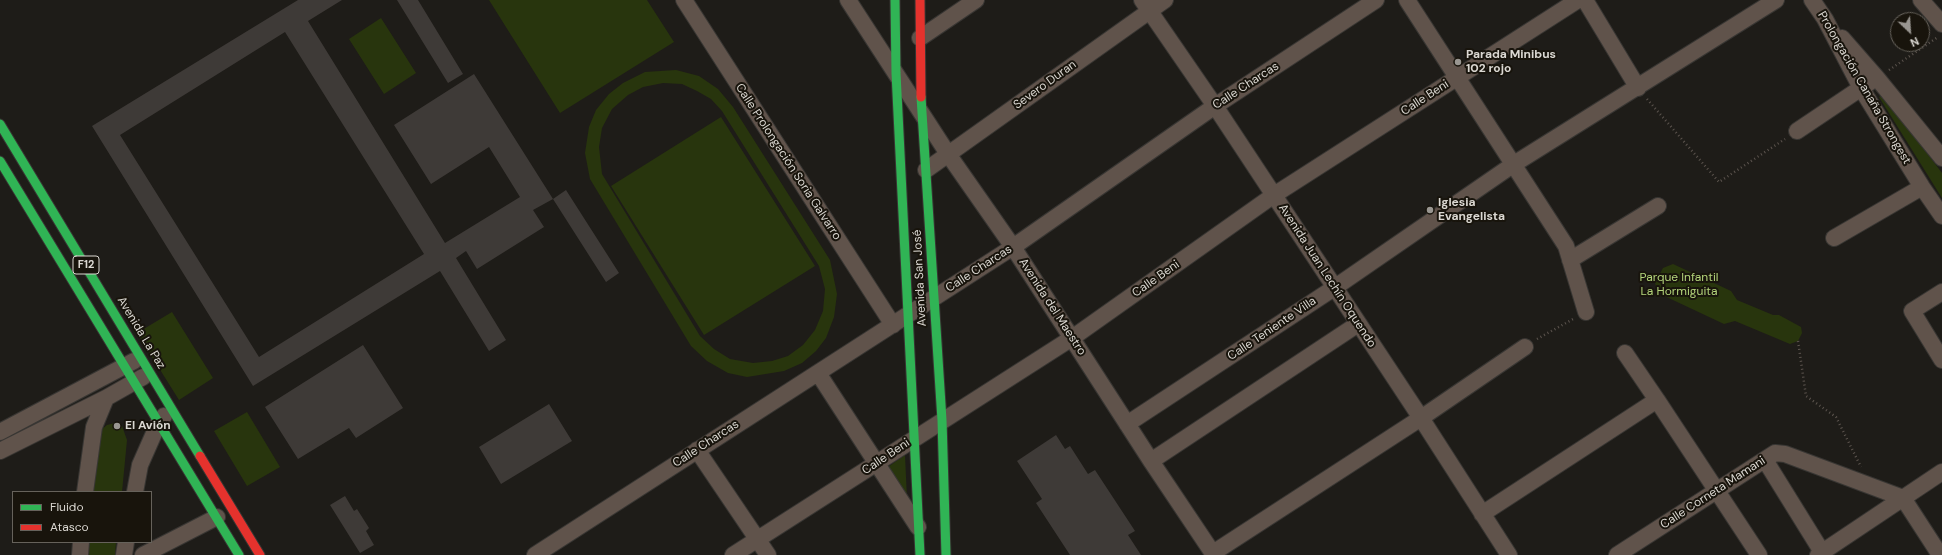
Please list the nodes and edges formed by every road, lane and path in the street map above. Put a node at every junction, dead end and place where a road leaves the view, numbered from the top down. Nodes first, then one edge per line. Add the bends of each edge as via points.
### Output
1 (684, 0) edge
2 (848, 0) edge
3 (895, 0) edge
4 (920, 0) edge
5 (976, 0) edge
6 (1165, 0) edge
7 (1376, 0) edge
8 (1407, 0) edge
9 (1578, 0) edge
10 (1585, 0) edge
11 (1776, 0) edge
12 (1812, 0) edge
13 (1921, 0) edge
14 (1146, 5) edge
15 (1825, 19) junction
16 (1942, 24) edge
17 (1942, 34) edge
18 (920, 38) junction
19 (896, 73) junction
20 (1458, 77) junction
21 (1877, 78) junction
22 (1638, 88) junction
23 (1861, 88) junction
24 (1215, 106) junction
25 (921, 112) junction
26 (0, 124) edge
27 (1796, 131) joint
28 (948, 154) junction
29 (1942, 158) edge
30 (0, 161) edge
31 (1514, 164) junction
32 (926, 170) junction
33 (1922, 187) junction
34 (1274, 195) junction
35 (1658, 206) dead end
36 (1942, 216) edge
37 (1834, 238) dead end
38 (1013, 247) junction
39 (1570, 260) junction
40 (1334, 288) junction
41 (1942, 292) edge
42 (932, 299) junction
43 (1586, 312) joint
44 (909, 314) junction
45 (1358, 324) junction
46 (893, 325) junction
47 (1072, 338) junction
48 (1798, 341) dead end
49 (1525, 347) joint
50 (1625, 353) dead end
51 (140, 357) junction
52 (1942, 360) edge
53 (125, 367) junction
54 (150, 372) junction
55 (818, 373) junction
56 (135, 382) junction
57 (106, 398) junction
58 (1657, 400) junction
59 (171, 407) junction
60 (1421, 418) junction
61 (942, 420) junction
62 (159, 422) junction
63 (1128, 424) junction
64 (0, 432) edge
65 (915, 439) junction
66 (697, 450) junction
67 (0, 451) edge
68 (1765, 460) junction
69 (1151, 461) junction
70 (878, 464) junction
71 (1942, 472) edge
72 (1870, 487) junction
73 (85, 491) edge
74 (135, 491) edge
75 (1717, 491) junction
76 (1903, 498) junction
77 (1482, 514) junction
78 (217, 517) junction
79 (919, 529) junction
80 (758, 540) junction
81 (81, 543) edge
82 (126, 543) edge
83 (1214, 554) edge
84 (1820, 554) edge
85 (80, 555) edge
86 (124, 555) edge
87 (143, 555) edge
88 (239, 555) edge
89 (260, 555) edge
90 (535, 555) edge
91 (733, 555) edge
92 (768, 555) edge
93 (920, 555) edge
94 (946, 555) edge
95 (1508, 555) edge
96 (1617, 555) edge
97 (1760, 555) edge
98 (1940, 555) edge

1 - 46 street, Calle Prolongación Soria Galvarro
2 - 19 street, Avenida del Maestro
3 - 19 street, Avenida San José
4 - 18 street, Avenida San José
5 - 18 street
6 - 14 street, Severo Duran
7 - 24 street, Calle Charcas
8 - 20 street
9 - 20 street, Calle Beni
10 - 22 street
11 - 22 street, Calle Teniente Villa
12 - 15 street, Prolongación Canaña Strongest
13 - 16 street
14 - 24 street, Avenida Juan Lechín Oquendo
14 - 28 street, Severo Duran
15 - 21 street
15 - 23 street, Prolongación Canaña Strongest
17 - 21 path
18 - 25 street, Avenida San José
19 - 25 street, Avenida del Maestro
19 - 44 street, Avenida San José
20 - 31 street
20 - 34 street, Calle Beni
21 - 23 street
21 - 29 street
22 - 27 path via 1719,182
22 - 31 street, Calle Teniente Villa
23 - 27 street
23 - 33 street, Prolongación Canaña Strongest
24 - 34 street, Avenida Juan Lechín Oquendo
24 - 38 street, Calle Charcas
25 - 28 street, Avenida del Maestro
25 - 32 street, Avenida San José
26 - 51 street, Avenida La Paz / F12
28 - 32 street, Severo Duran
28 - 38 street, Avenida del Maestro
30 - 53 street, F12
31 - 39 street via 1566,246
31 - 40 street, Calle Teniente Villa
32 - 42 street, Avenida San José
33 - 36 street, Prolongación Canaña Strongest
33 - 37 street
34 - 40 street, Avenida Juan Lechín Oquendo
34 - 47 street, Calle Beni
35 - 39 street
38 - 42 street, Calle Charcas
38 - 47 street, Avenida del Maestro
39 - 43 street
40 - 45 street, Avenida Juan Lechín Oquendo
40 - 63 street, Calle Teniente Villa
41 - 52 street via 1912,311
42 - 44 street, Calle Charcas
42 - 61 street, Avenida San José
43 - 49 path
44 - 46 street, Calle Charcas
44 - 65 street, Avenida San José
45 - 60 street, Avenida Juan Lechín Oquendo
45 - 69 street
46 - 55 street, Calle Charcas
47 - 61 street, Calle Beni
47 - 63 street, Avenida del Maestro
48 - 72 path via 1806,396 1836,417
49 - 60 street
50 - 58 street
51 - 53 street
51 - 54 street, Avenida La Paz / F12
53 - 56 street, F12
53 - 64 street
54 - 56 street
54 - 59 street, Avenida La Paz / F12
55 - 66 street, Calle Charcas
55 - 70 street
56 - 57 street
56 - 62 street, F12
57 - 67 street
57 - 73 street via 94,427
58 - 75 street
58 - 77 street
59 - 62 street
59 - 89 street, Avenida La Paz / F12
60 - 77 street, Avenida Juan Lechín Oquendo
60 - 83 street
61 - 65 street, Calle Beni
61 - 94 street, Avenida San José
62 - 74 street via 140,465
62 - 78 street, F12
63 - 69 street, Avenida del Maestro
65 - 70 street, Calle Beni
65 - 79 street, Avenida San José
66 - 80 street
66 - 90 street, Calle Charcas
68 - 72 street, Calle Corneta Mamani via 1775,453 1785,454
68 - 75 street, Calle Corneta Mamani
68 - 84 street
69 - 83 street, Avenida del Maestro
70 - 79 street
70 - 80 street, Calle Beni
71 - 76 street
72 - 76 street, Calle Corneta Mamani
75 - 96 street, Calle Corneta Mamani
75 - 97 street
76 - 84 street
76 - 98 street
77 - 95 street, Avenida Juan Lechín Oquendo
78 - 87 street
78 - 88 street, F12
79 - 93 street, Avenida San José
80 - 91 street, Calle Beni
80 - 92 street
81 - 85 street
82 - 86 street

